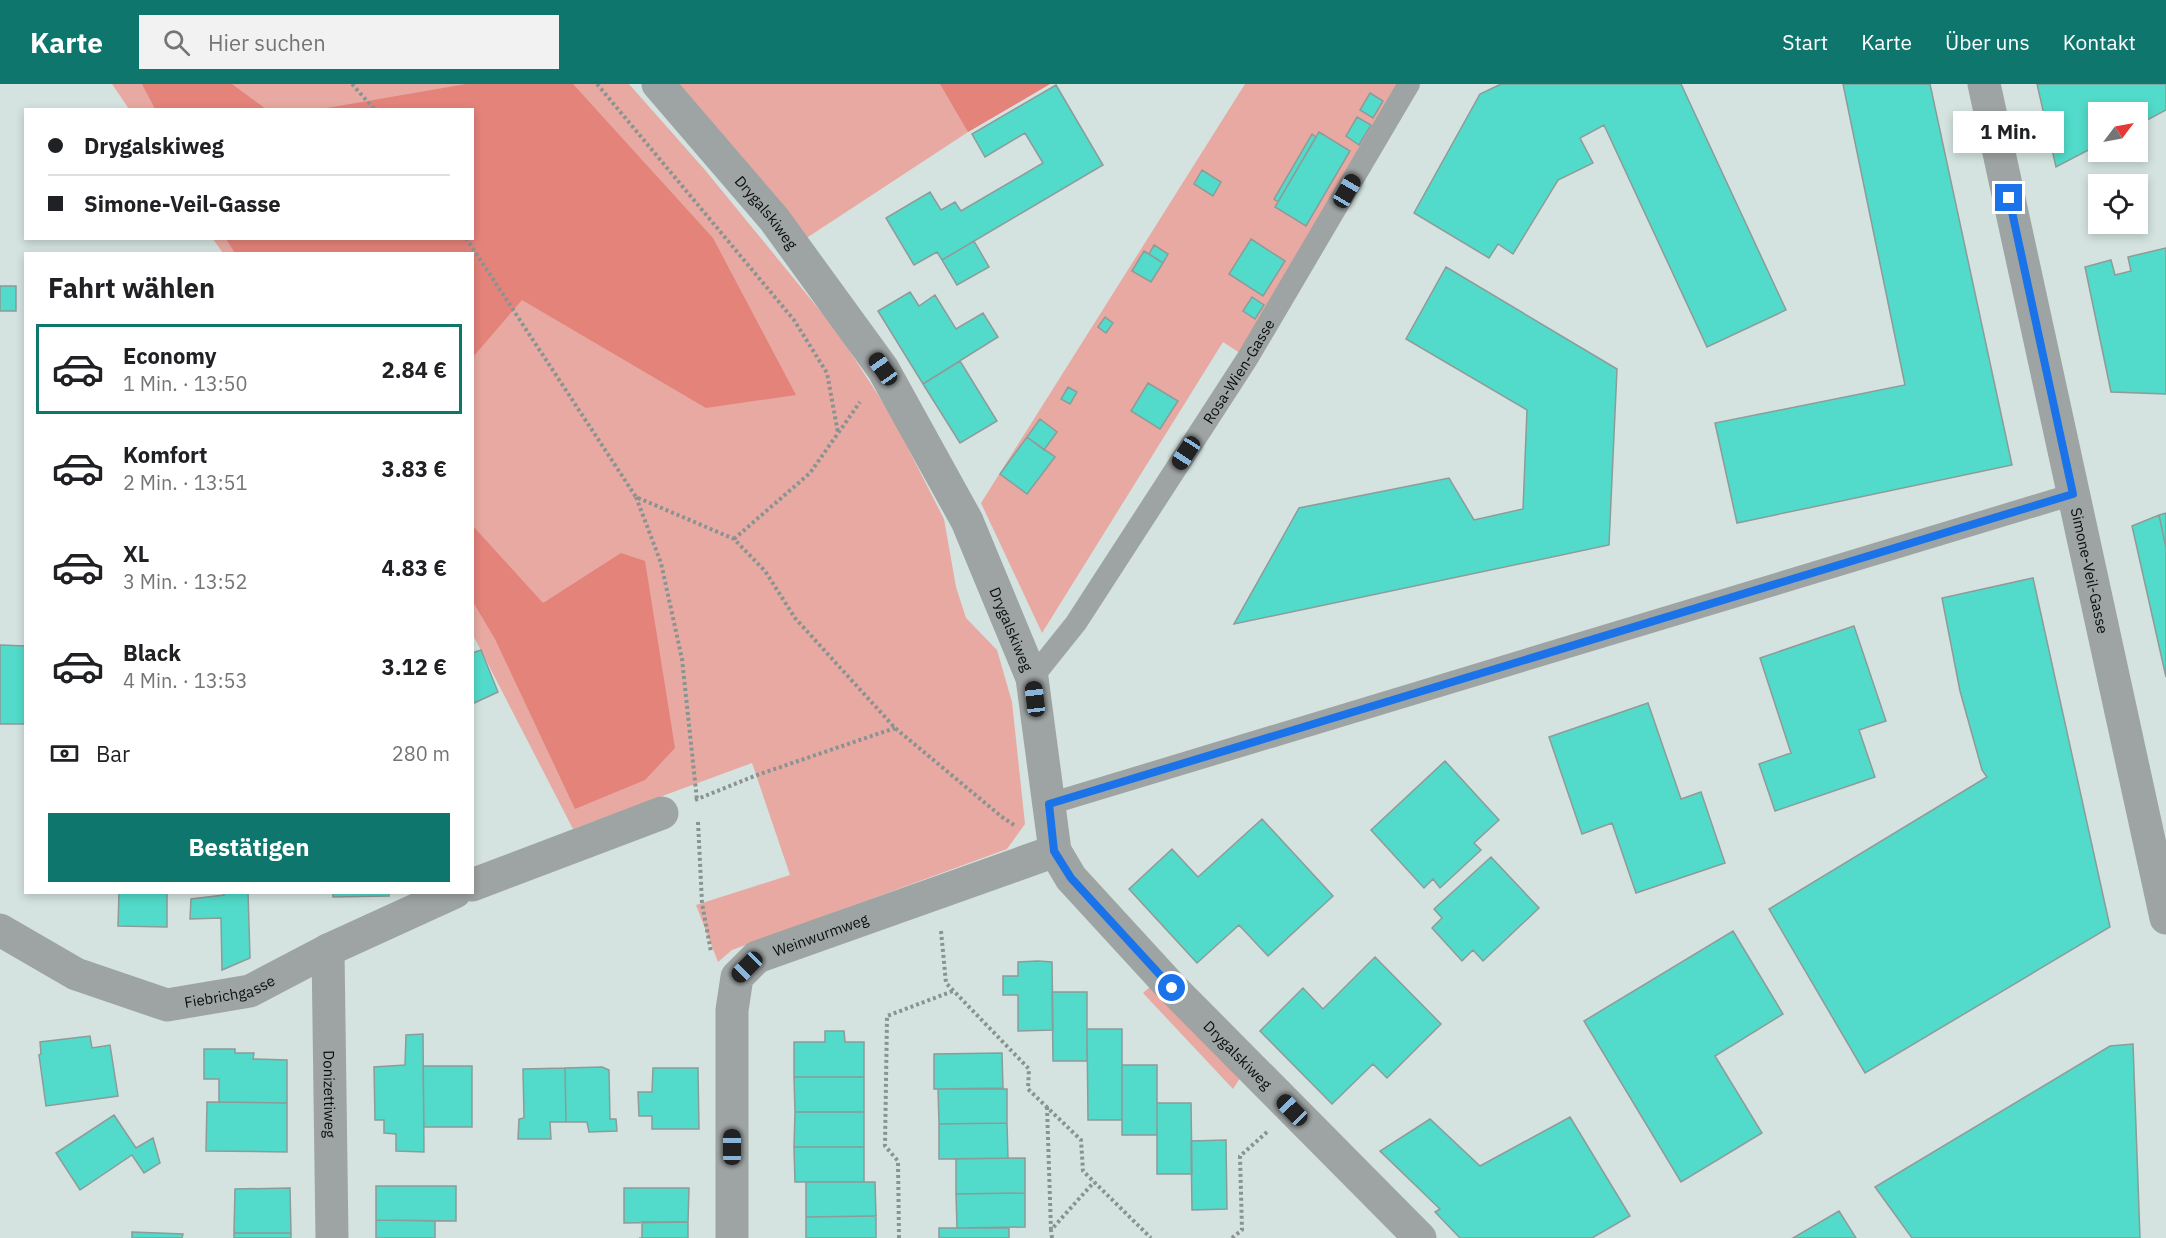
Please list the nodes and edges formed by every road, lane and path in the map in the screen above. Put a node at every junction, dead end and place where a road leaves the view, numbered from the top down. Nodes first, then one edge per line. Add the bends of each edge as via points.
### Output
1 (352, 84) edge
2 (597, 84) edge
3 (658, 84) edge
4 (1409, 84) edge
5 (1984, 84) edge
6 (373, 108) edge
7 (467, 240) edge
8 (883, 369) junction
9 (838, 433) junction
10 (2073, 494) junction
11 (636, 497) junction
12 (734, 539) junction
13 (1032, 678) junction
14 (895, 728) junction
15 (697, 799) junction
16 (1049, 804) junction
17 (662, 813) joint
18 (1054, 851) junction
19 (474, 884) edge
20 (451, 894) edge
21 (2166, 918) edge
22 (940, 924) dead end
23 (0, 930) edge
24 (328, 950) junction
25 (737, 977) junction
26 (953, 991) junction
27 (1047, 1107) junction
28 (1275, 1126) dead end
29 (1094, 1182) junction
30 (1052, 1230) junction
31 (332, 1238) edge
32 (732, 1238) edge
33 (899, 1238) edge
34 (1052, 1238) edge
35 (1151, 1238) edge
36 (1232, 1238) edge
37 (1420, 1238) edge

1 - 6 path
2 - 9 path via 794,321 827,373
3 - 8 street, Drygalskiweg via 774,219
4 - 13 lane, Rosa-Wien-Gasse via 1247,359 1076,622
5 - 10 street, Simone-Veil-Gasse
7 - 11 path
8 - 9 path
8 - 13 street, Drygalskiweg via 967,521
9 - 12 path via 810,473
10 - 16 lane
10 - 21 street, Simone-Veil-Gasse
11 - 12 path
11 - 15 path via 661,563 682,658
12 - 14 path via 765,571 795,618
13 - 16 street, Drygalskiweg
14 - 15 path
14 - 18 path via 1002,818
15 - 17 path
15 - 25 path via 702,903 714,966
16 - 18 street, Drygalskiweg
17 - 19 street
18 - 25 street, Weinwurmweg via 758,957
18 - 37 street, Drygalskiweg via 1071,878 1172,988
20 - 24 street, Fiebrichgasse
22 - 26 path via 946,983
23 - 24 street, Fiebrichgasse via 76,974 167,1005 250,991
24 - 31 street, Donizettiweg
25 - 32 street via 732,1010
26 - 27 path via 1029,1069 1028,1089
26 - 33 path via 887,1016 885,1146 898,1161
27 - 29 path via 1082,1140 1083,1171
27 - 30 path
28 - 36 path via 1240,1156 1242,1230
29 - 30 path
29 - 35 path
30 - 34 path

